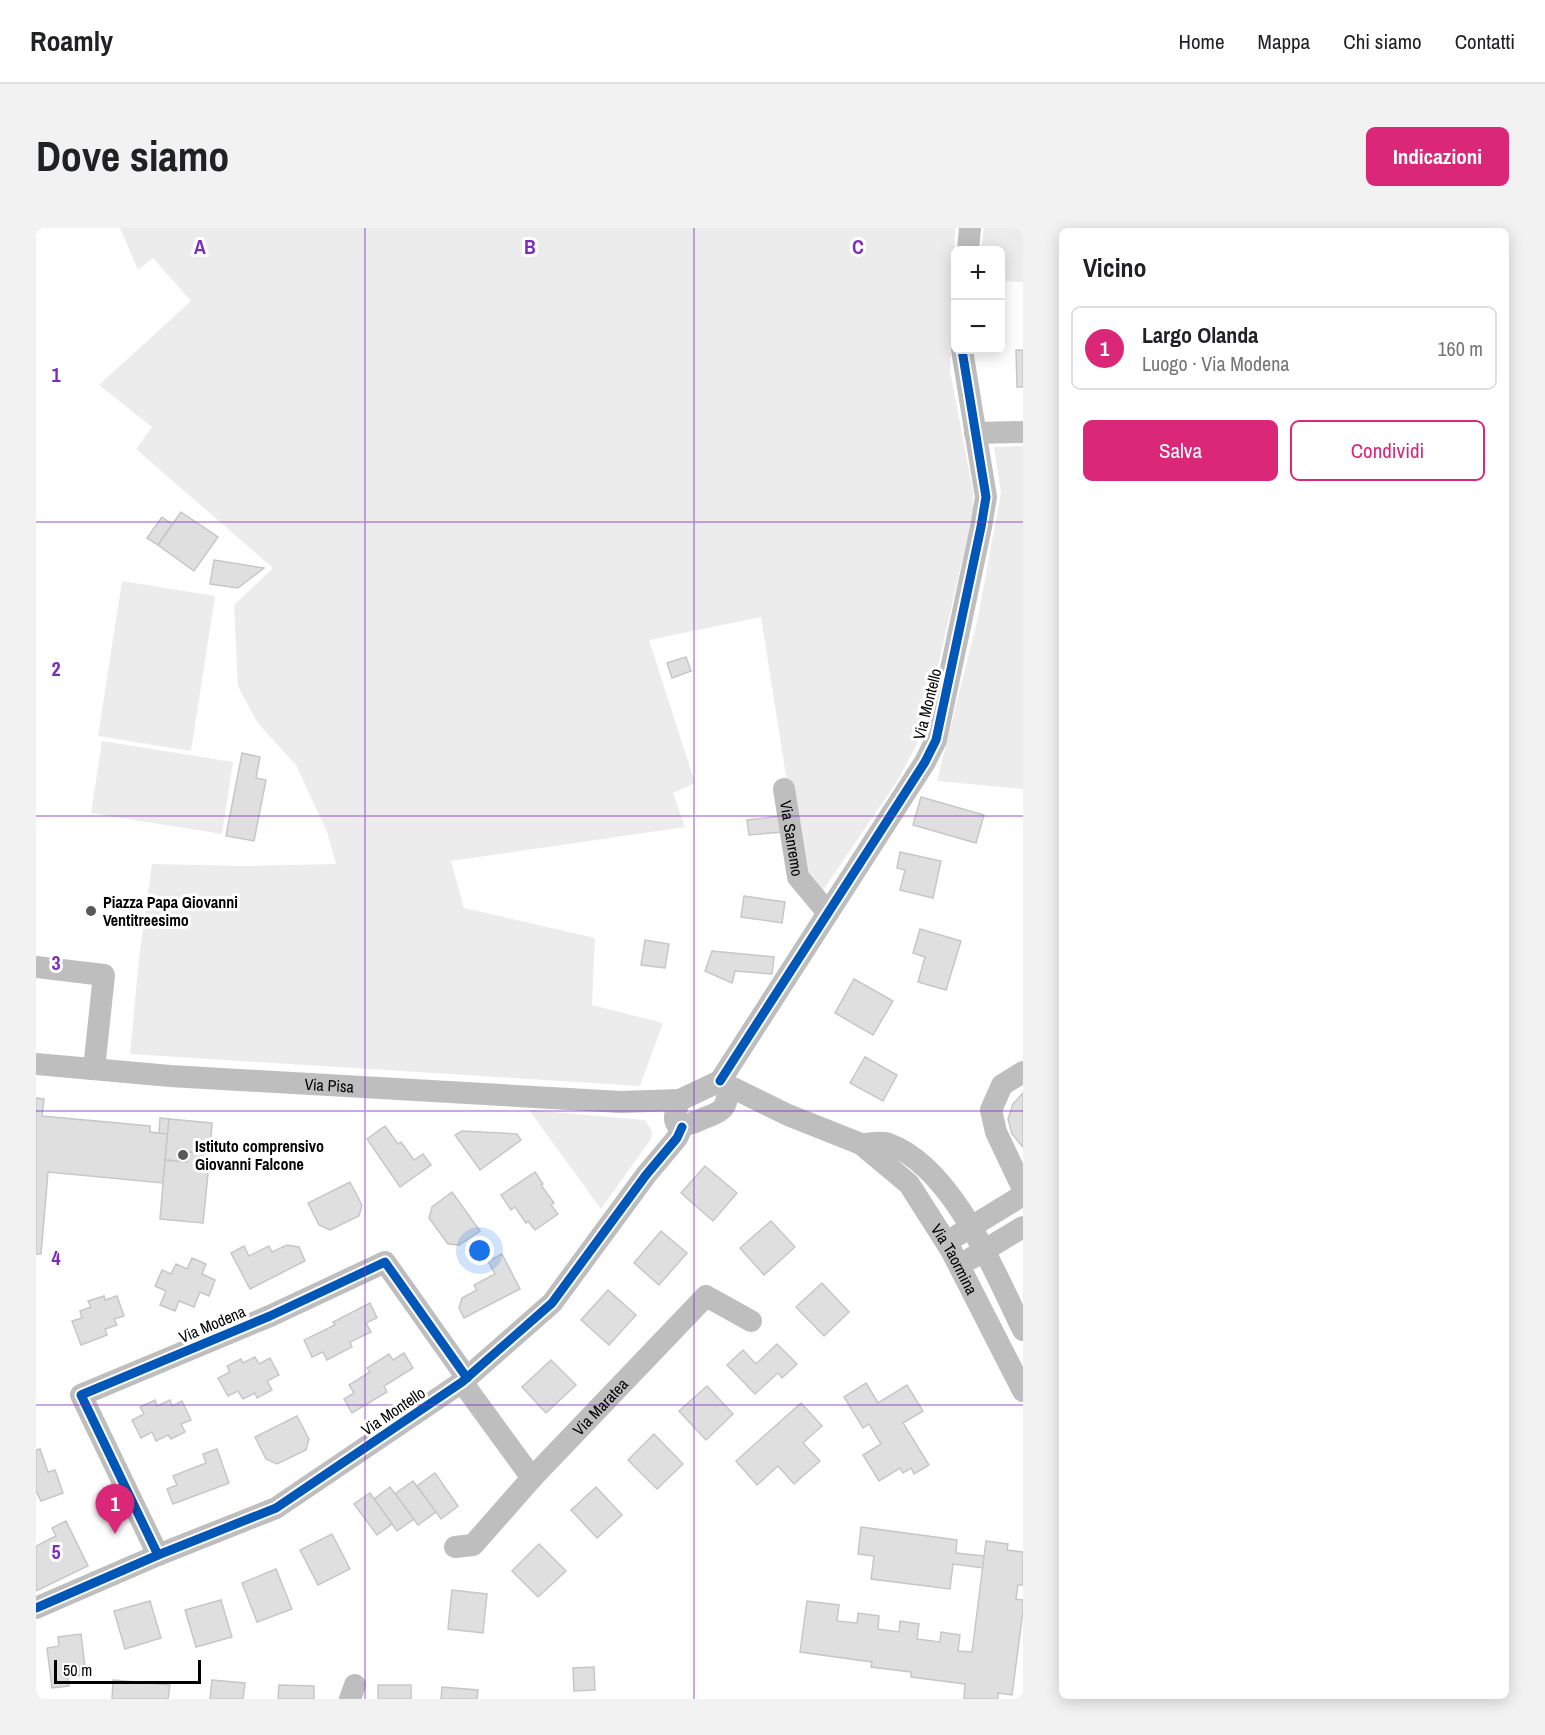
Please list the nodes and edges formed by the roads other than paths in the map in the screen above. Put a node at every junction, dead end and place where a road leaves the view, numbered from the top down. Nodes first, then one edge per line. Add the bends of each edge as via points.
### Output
1 (970, 228) edge
2 (968, 246) edge
3 (963, 354) edge
4 (1023, 432) edge
5 (975, 433) junction
6 (784, 789) dead end
7 (828, 913) junction
8 (36, 967) edge
9 (36, 1064) edge
10 (94, 1069) junction
11 (1023, 1072) edge
12 (724, 1083) junction
13 (721, 1111) junction
14 (788, 1115) junction
15 (679, 1116) junction
16 (861, 1144) junction
17 (1023, 1189) edge
18 (1023, 1195) edge
19 (971, 1227) junction
20 (1023, 1227) edge
21 (946, 1242) junction
22 (983, 1250) junction
23 (959, 1266) junction
24 (751, 1321) dead end
25 (1023, 1330) edge
26 (464, 1380) junction
27 (1023, 1392) edge
28 (532, 1478) junction
29 (455, 1547) dead end
30 (158, 1555) junction
31 (36, 1608) edge

1 - 2 street
3 - 5 street, Via Montello
4 - 5 street
5 - 7 street, Via Montello via 986,497 936,740
6 - 7 street, Via Sanremo via 798,877
7 - 12 street, Via Montello
8 - 10 street via 104,975
9 - 10 street, Via Pisa
10 - 15 street, Via Pisa via 621,1102
11 - 17 street via 1002,1085 991,1110 996,1132
12 - 13 street via 728,1096
12 - 14 street, Via Taormina
12 - 15 street
13 - 14 street, Via Taormina
13 - 15 street
14 - 16 street, Via Taormina
15 - 26 street, Via Montello via 677,1138 552,1303
16 - 19 street, Via Taormina via 887,1143 919,1160 948,1192
16 - 21 street, Via Taormina via 909,1184
18 - 19 street
19 - 21 street
19 - 22 street, Via Taormina
20 - 22 street
21 - 23 street, Via Taormina
22 - 23 street
22 - 25 street, Via Taormina
23 - 27 street, Via Taormina
24 - 28 street, Via Maratea via 706,1296
26 - 28 street
26 - 30 street, Via Montello via 276,1508
26 - 30 street, Via Modena via 385,1262 270,1316 81,1395
28 - 29 street, Via Maratea via 473,1545
30 - 31 street, Via Montello

